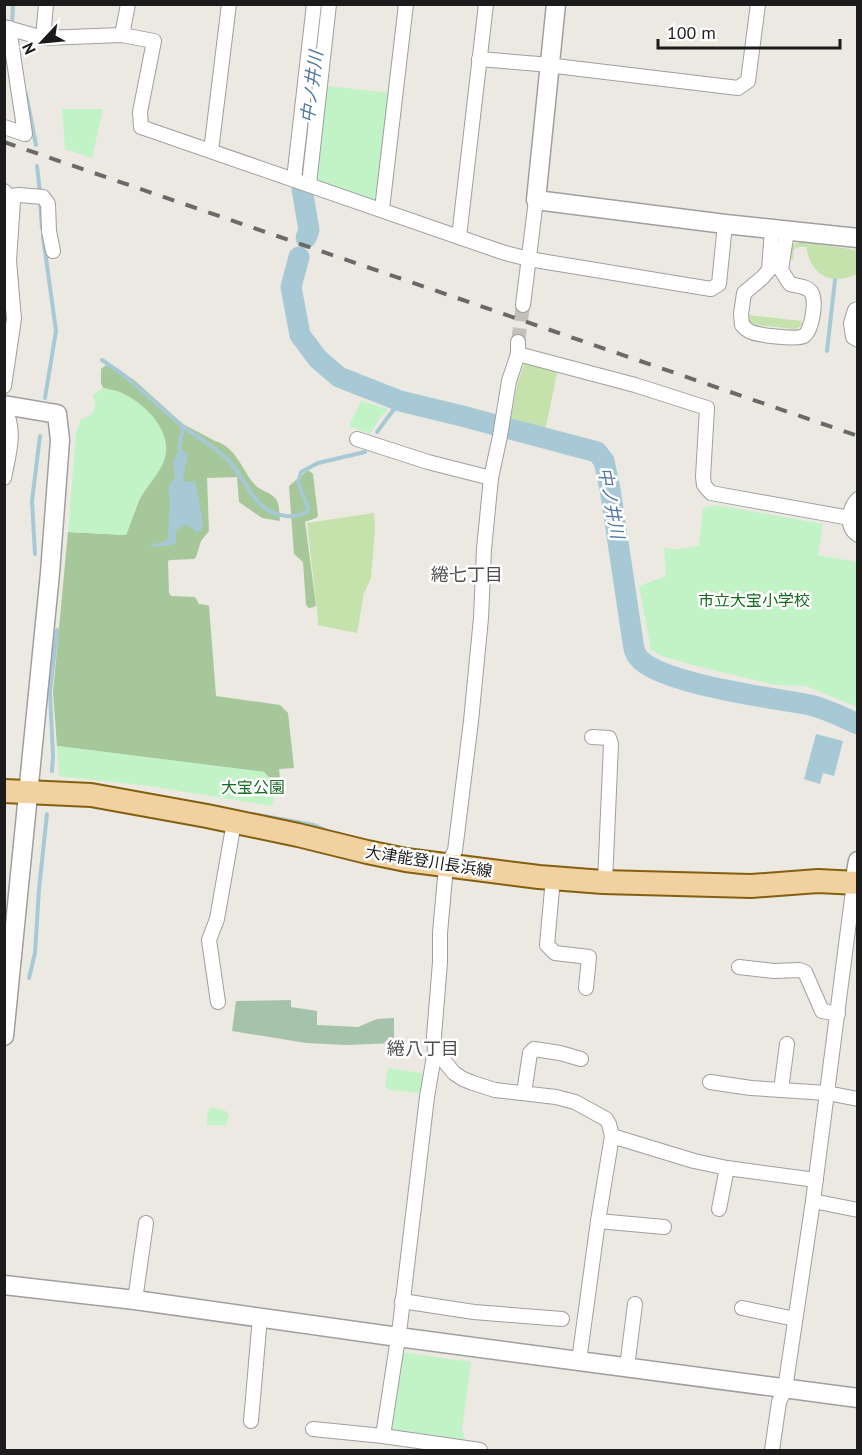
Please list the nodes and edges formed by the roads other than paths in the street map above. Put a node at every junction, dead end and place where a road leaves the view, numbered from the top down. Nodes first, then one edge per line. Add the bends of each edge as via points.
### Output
1 (46, 4) edge
2 (128, 4) edge
3 (229, 4) edge
4 (314, 4) edge
5 (329, 4) edge
6 (406, 4) edge
7 (486, 4) edge
8 (556, 4) edge
9 (758, 4) edge
10 (7, 28) edge
11 (122, 35) junction
12 (43, 38) junction
13 (479, 59) junction
14 (550, 66) junction
15 (4, 127) edge
16 (211, 151) junction
17 (294, 179) junction
18 (309, 184) junction
19 (7, 194) edge
20 (536, 200) junction
21 (382, 209) junction
22 (725, 224) junction
23 (779, 230) junction
24 (459, 237) junction
25 (858, 238) edge
26 (53, 251) dead end
27 (529, 259) junction
28 (7, 261) edge
29 (523, 305) tunnel mouth
30 (858, 309) edge
31 (9, 332) edge
32 (858, 340) edge
33 (4, 386) edge
34 (4, 407) edge
35 (357, 439) dead end
36 (4, 478) edge
37 (491, 478) junction
38 (858, 499) edge
39 (850, 518) junction
40 (858, 535) edge
41 (592, 737) dead end
42 (4, 791) edge
43 (28, 793) junction
44 (234, 822) junction
45 (446, 866) junction
46 (856, 876) edge
47 (553, 878) junction
48 (604, 882) junction
49 (739, 967) dead end
50 (586, 988) dead end
51 (218, 1002) dead end
52 (838, 1014) junction
53 (4, 1036) edge
54 (787, 1044) dead end
55 (435, 1050) junction
56 (581, 1059) dead end
57 (710, 1082) dead end
58 (781, 1090) junction
59 (524, 1093) junction
60 (827, 1093) junction
61 (858, 1099) edge
62 (612, 1136) junction
63 (727, 1168) junction
64 (816, 1180) junction
65 (813, 1201) junction
66 (719, 1209) dead end
67 (858, 1210) edge
68 (598, 1221) junction
69 (146, 1223) dead end
70 (664, 1227) dead end
71 (4, 1285) edge
72 (135, 1300) junction
73 (402, 1301) junction
74 (635, 1305) dead end
75 (742, 1308) dead end
76 (260, 1317) junction
77 (562, 1319) dead end
78 (795, 1319) junction
79 (398, 1338) junction
80 (579, 1361) junction
81 (627, 1366) junction
82 (785, 1389) junction
83 (858, 1398) edge
84 (251, 1421) dead end
85 (313, 1429) dead end
86 (383, 1436) junction
87 (465, 1449) edge
88 (480, 1450) edge
89 (772, 1450) edge

1 - 12 street
2 - 11 street
3 - 16 street
4 - 17 street
5 - 18 street
6 - 21 street
7 - 13 street
8 - 14 street
9 - 14 street via 748,81 738,88
10 - 12 street
10 - 15 street via 25,134
11 - 12 street
11 - 16 street via 154,41 140,112 141,127
13 - 14 street
13 - 24 street
14 - 20 street
16 - 17 street
17 - 18 street
18 - 21 street
19 - 26 street via 40,197 48,204
19 - 28 street via 13,201
20 - 22 street
20 - 27 street
21 - 24 street
22 - 23 street
22 - 27 street via 719,284 711,289
23 - 23 street via 781,270 790,284 806,287 814,303 811,325 805,335 797,338 750,332 742,325 744,293 769,270
23 - 25 street
24 - 27 street
27 - 29 street
28 - 31 street via 14,319
30 - 32 street via 850,323
31 - 33 street
34 - 36 street via 11,440
34 - 43 street via 57,414 60,440
35 - 37 street
37 - 39 street via 518,348 707,408 703,477 711,493
37 - 45 street via 468,745 455,850
38 - 39 street
39 - 40 street via 853,532
41 - 48 street via 609,738 611,744
42 - 43 main road, 大津能登川長浜線
43 - 44 main road, 大津能登川長浜線 via 91,795
43 - 53 street
44 - 45 main road, 大津能登川長浜線
44 - 51 street via 217,919 208,940
45 - 47 main road, 大津能登川長浜線
45 - 55 street
46 - 48 main road, 大津能登川長浜線 via 751,885
46 - 52 street
47 - 48 main road, 大津能登川長浜線
47 - 50 street via 547,945 555,953 589,957
49 - 52 street via 805,972 822,1011
52 - 60 street
54 - 58 street
55 - 59 street via 463,1079 495,1090
55 - 73 street
56 - 59 street via 534,1049 530,1053
57 - 58 street
58 - 60 street
59 - 62 street via 575,1102 606,1119
60 - 61 street
60 - 64 street
62 - 63 street
62 - 68 street
63 - 64 street
63 - 66 street
64 - 65 street
65 - 67 street
65 - 78 street
68 - 70 street
68 - 80 street
69 - 72 street
71 - 72 street
72 - 76 street
73 - 77 street
73 - 79 street
74 - 81 street
75 - 78 street
76 - 79 street
76 - 84 street
78 - 82 street
79 - 80 street
79 - 86 street
80 - 81 street
81 - 82 street
82 - 83 street
82 - 89 street via 779,1402
85 - 86 street
86 - 87 street
87 - 88 street

